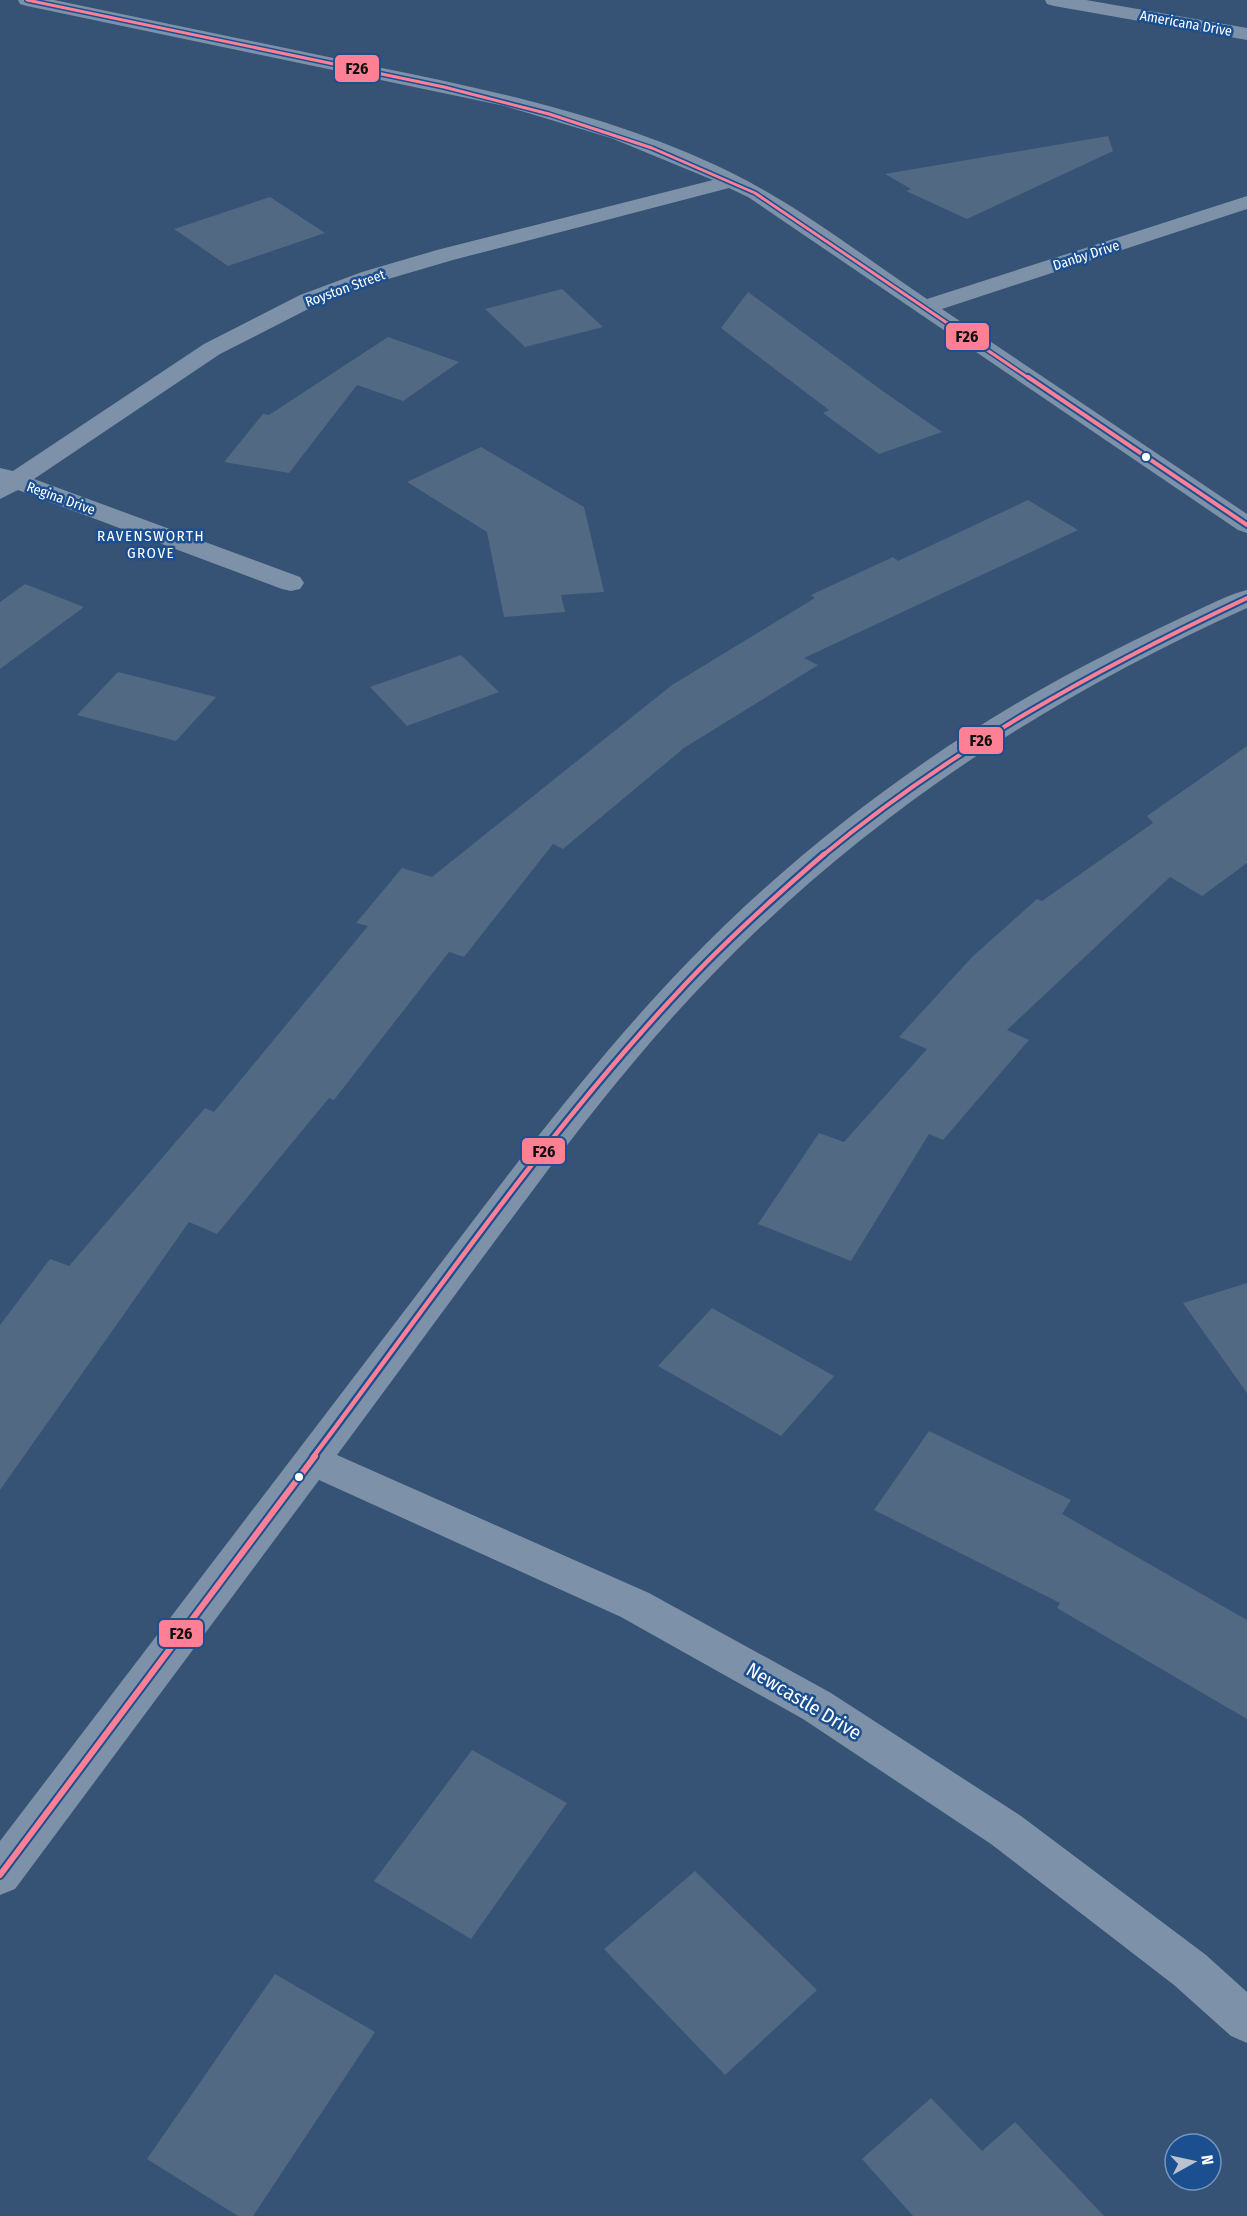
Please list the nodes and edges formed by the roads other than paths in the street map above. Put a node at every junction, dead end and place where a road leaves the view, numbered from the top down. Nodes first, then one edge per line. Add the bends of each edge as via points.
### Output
1 (27, 0) edge
2 (1054, 0) edge
3 (1247, 34) edge
4 (732, 181) junction
5 (1247, 202) edge
6 (925, 307) junction
7 (5, 482) edge
8 (1247, 525) edge
9 (291, 583) dead end
10 (1247, 598) edge
11 (312, 1460) junction
12 (0, 1875) edge
13 (1247, 2021) edge

1 - 4 street via 547,110 614,130
2 - 3 street, Americana Drive
4 - 6 street
4 - 7 street, Royston Street via 445,255 308,300 212,349
5 - 6 street, Danby Drive
6 - 8 street
7 - 9 street, Regina Drive
10 - 11 street via 1082,678 975,741 862,822 759,912 699,969 585,1099
11 - 12 street
11 - 13 street, Newcastle Drive via 635,1605 818,1706 1006,1830 1190,1970

